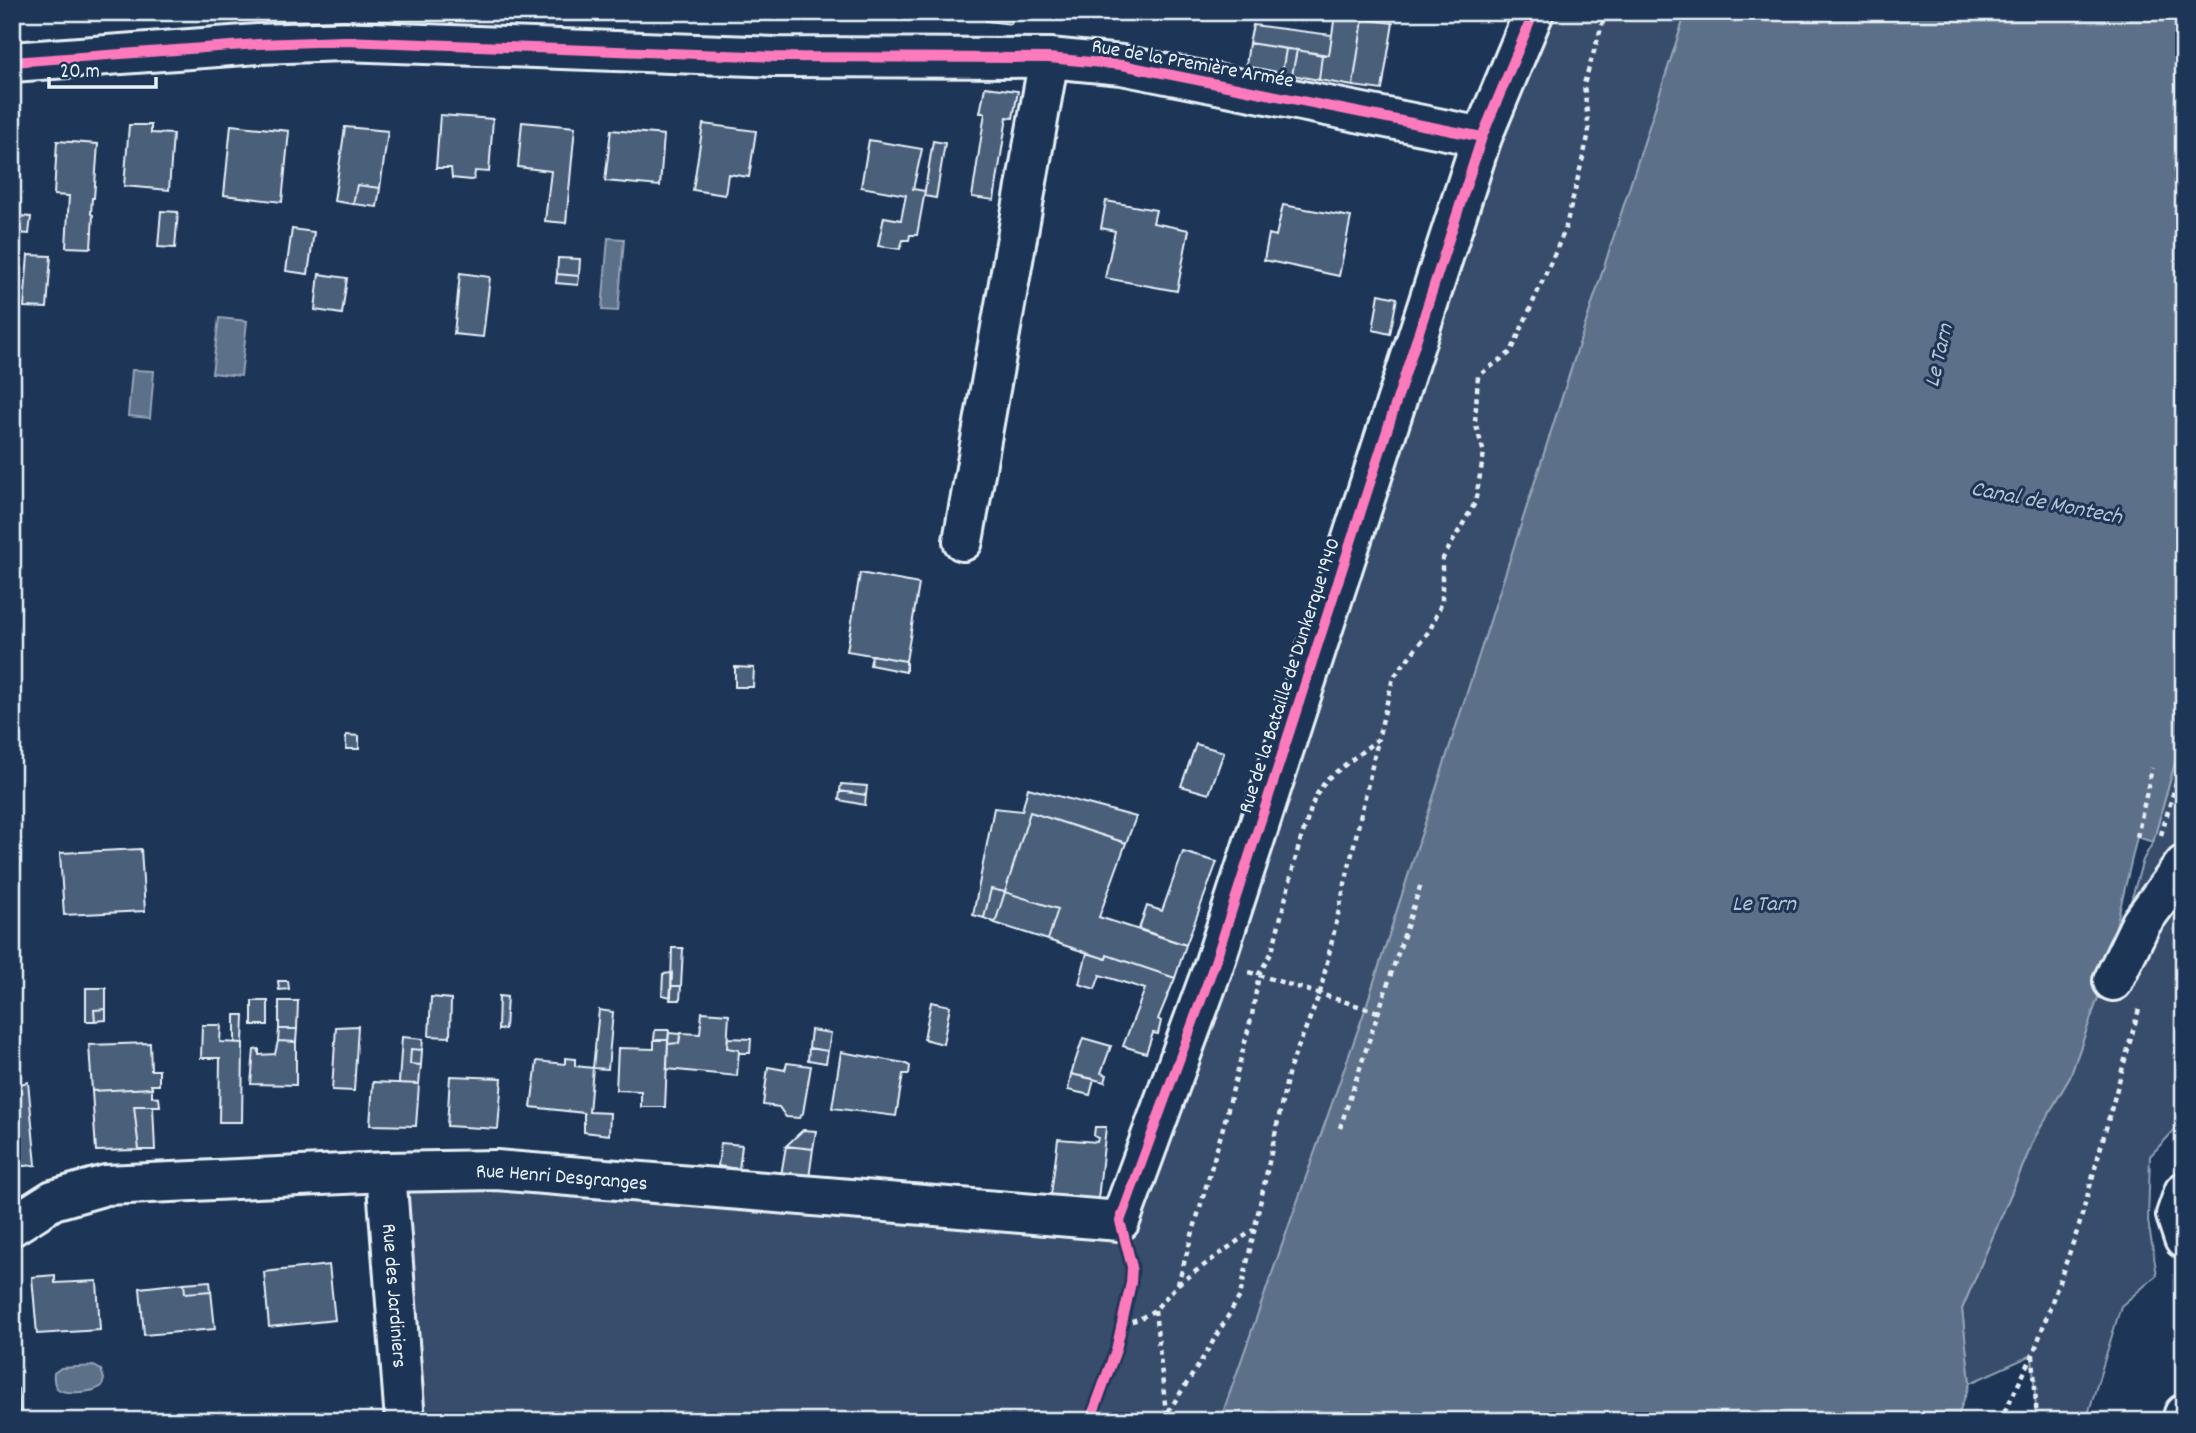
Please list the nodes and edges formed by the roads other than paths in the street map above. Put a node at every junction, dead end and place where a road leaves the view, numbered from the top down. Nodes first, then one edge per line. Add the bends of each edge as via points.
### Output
1 (1534, 12) edge
2 (1049, 58) junction
3 (12, 62) edge
4 (1482, 137) junction
5 (963, 541) dead end
6 (2184, 866) edge
7 (2126, 994) road end
8 (386, 1172) junction
9 (2184, 1192) edge
10 (1120, 1221) joint
11 (12, 1226) edge
12 (2184, 1239) edge
13 (2184, 1414) edge
14 (405, 1421) edge
15 (2182, 1421) edge

1 - 4 street, Rue de la Bataille de Dunkerque 1940
2 - 3 street, Rue de la Première Armée via 776,57 345,41
2 - 4 street, Rue de la Première Armée via 1122,65
2 - 5 street
4 - 10 street, Rue de la Bataille de Dunkerque 1940 via 1214,965
6 - 7 street via 2141,923
8 - 10 street, Rue Henri Desgranges via 496,1170
8 - 11 street, Rue Henri Desgranges via 106,1185 53,1200
8 - 14 street, Rue des Jardiniers
9 - 12 street via 2176,1215
13 - 15 street

